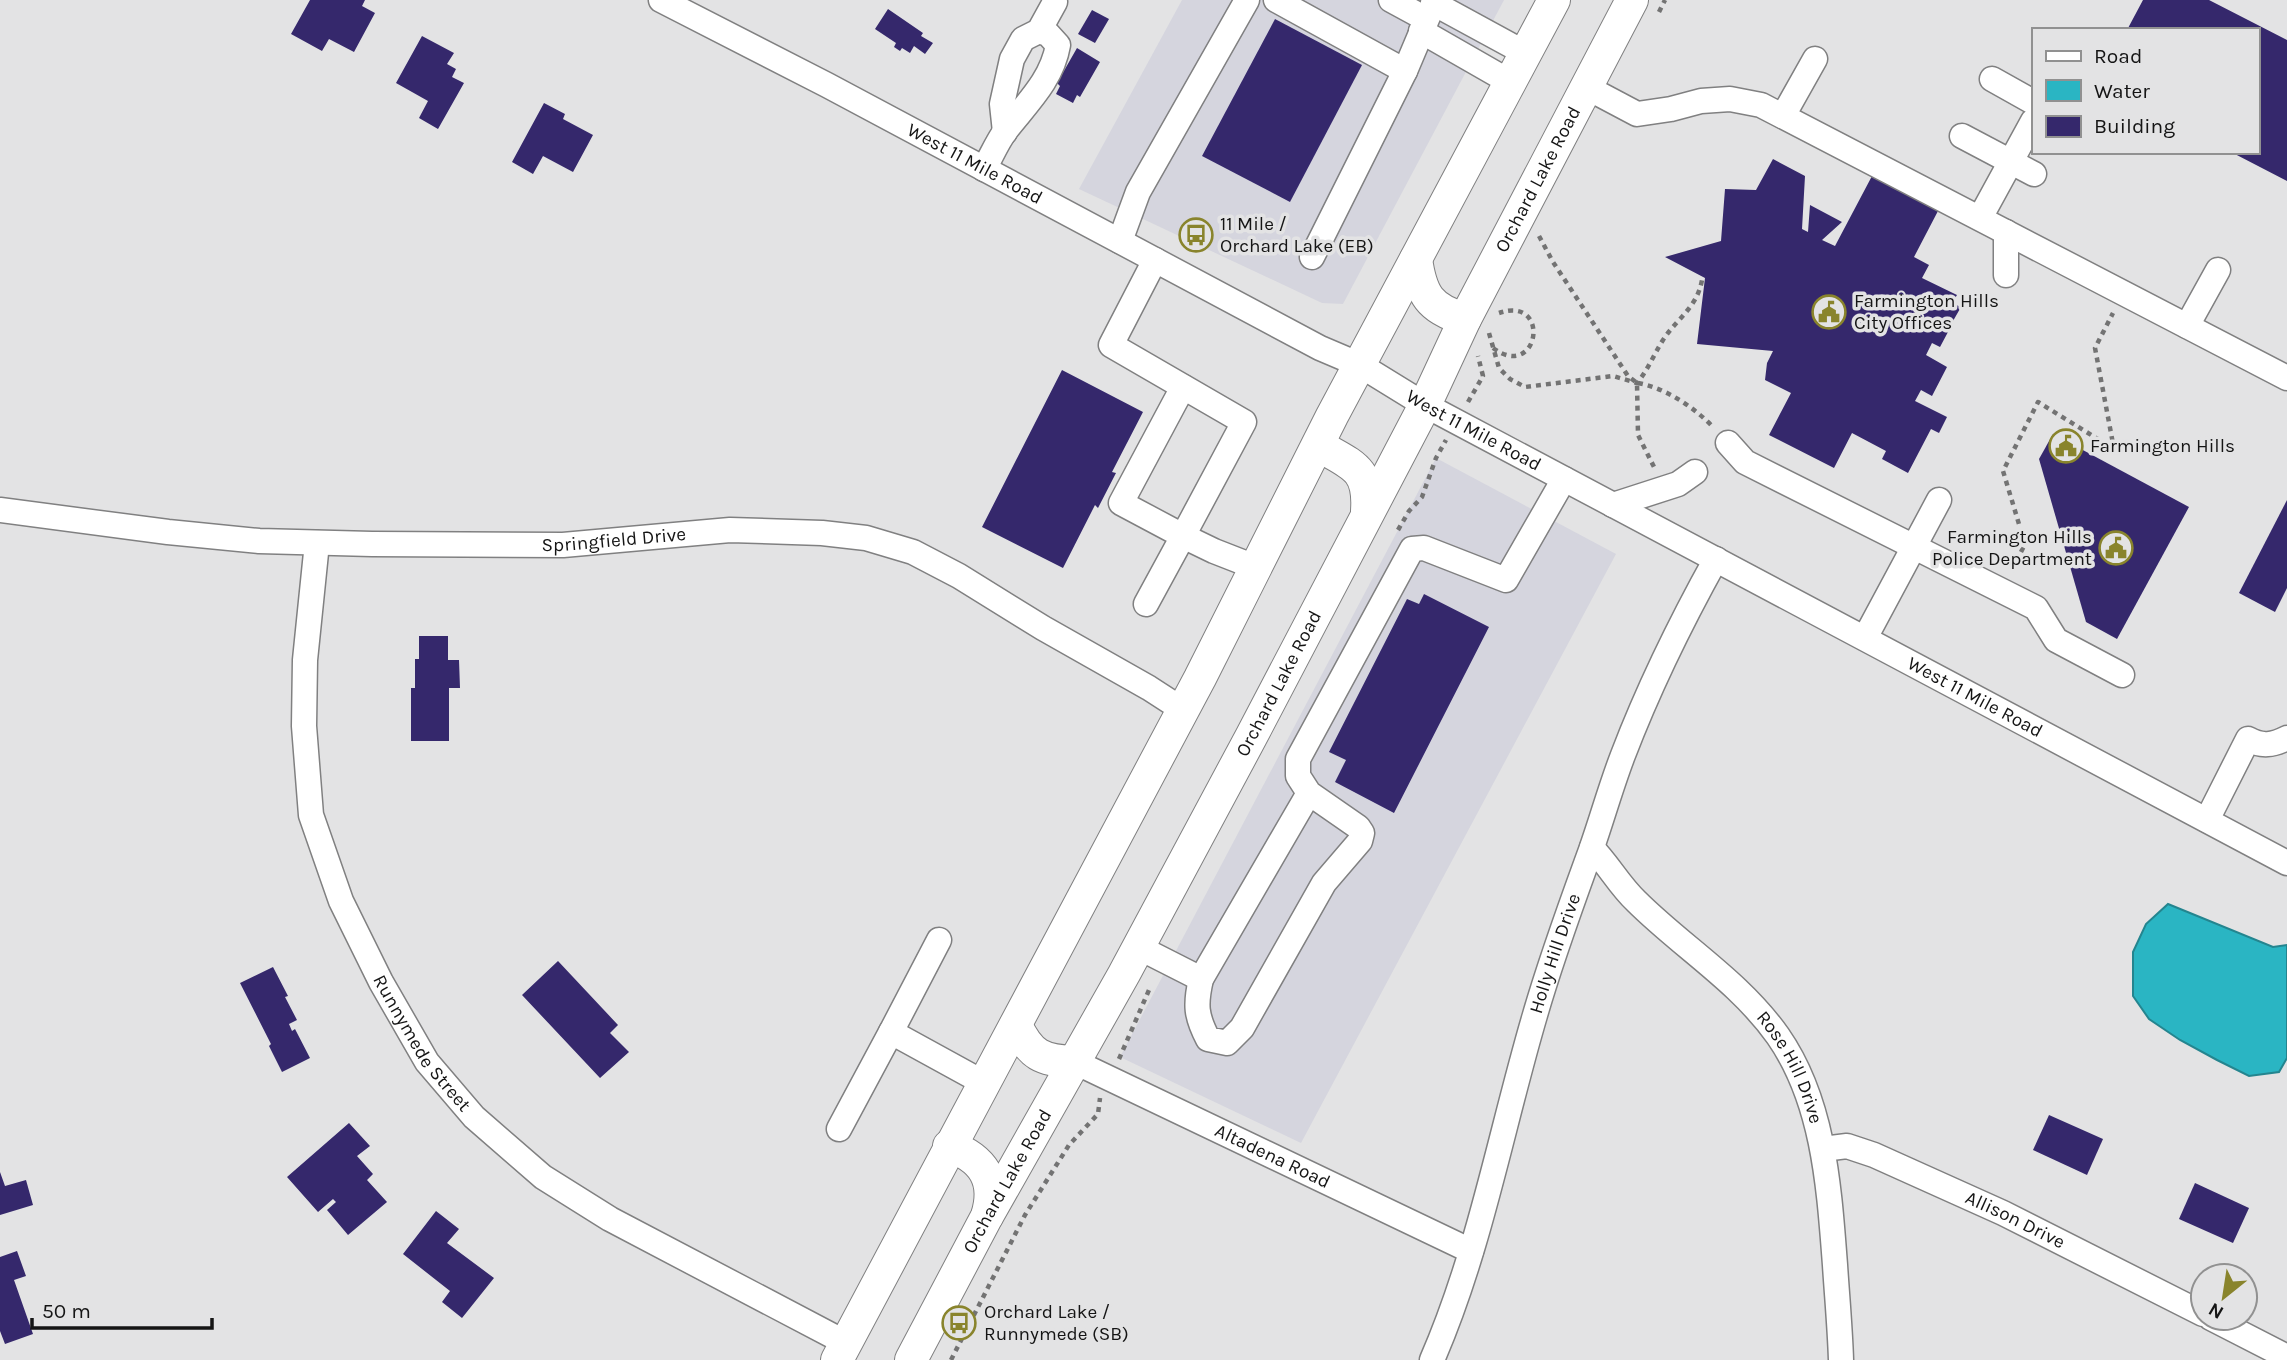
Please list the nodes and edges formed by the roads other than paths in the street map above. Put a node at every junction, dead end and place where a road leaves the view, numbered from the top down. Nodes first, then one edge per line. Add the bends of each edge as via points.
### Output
1 (661, 0) edge
2 (1247, 0) edge
3 (1276, 0) edge
4 (1391, 0) edge
5 (1554, 0) edge
6 (1632, 0) edge
7 (1055, 2) dead end
8 (1429, 13) edge
9 (1039, 31) junction
10 (1525, 53) junction
11 (1815, 59) dead end
12 (1405, 71) junction
13 (1992, 79) dead end
14 (1510, 82) junction
15 (1586, 87) junction
16 (2032, 101) edge
17 (1783, 116) junction
18 (2032, 123) edge
19 (1005, 132) junction
20 (1962, 136) dead end
21 (2011, 162) junction
22 (984, 169) junction
23 (2034, 174) dead end
24 (1980, 218) junction
25 (2006, 232) junction
26 (1120, 241) junction
27 (1312, 257) dead end
28 (1416, 259) junction
29 (1155, 260) junction
30 (2218, 270) dead end
31 (2006, 275) dead end
32 (1476, 324) junction
33 (2187, 326) junction
34 (1360, 365) junction
35 (2287, 378) edge
36 (1183, 387) junction
37 (1424, 405) junction
38 (1728, 443) road end
39 (1318, 445) junction
40 (1686, 478) road end
41 (1564, 479) junction
42 (1940, 500) dead end
43 (1613, 505) junction
44 (0, 510) edge
45 (1367, 511) junction
46 (1182, 536) junction
47 (317, 543) junction
48 (1914, 547) junction
49 (1716, 559) junction
50 (1255, 567) junction
51 (1146, 604) dead end
52 (1866, 638) junction
53 (2122, 675) dead end
54 (1183, 710) junction
55 (2287, 738) edge
56 (1309, 793) junction
57 (2207, 820) junction
58 (1592, 848) junction
59 (2287, 863) edge
60 (939, 940) dead end
61 (1138, 947) junction
62 (1201, 979) junction
63 (1016, 1025) junction
64 (891, 1032) junction
65 (1075, 1062) junction
66 (984, 1083) junction
67 (839, 1129) dead end
68 (950, 1146) junction
69 (1823, 1149) junction
70 (985, 1220) junction
71 (1471, 1251) junction
72 (2189, 1307) edge
73 (2238, 1332) edge
74 (842, 1352) edge
75 (2287, 1357) edge
76 (911, 1360) edge
77 (1432, 1360) edge
78 (1841, 1360) edge

1 - 22 street, West 11 Mile Road
2 - 26 street via 1138,192
3 - 12 street
4 - 8 street
5 - 10 main road
6 - 15 main road, Orchard Lake Road
7 - 9 street
8 - 10 street
8 - 12 street
8 - 14 street
9 - 19 street via 1023,39 1012,59 1002,104
9 - 19 street via 1048,33 1058,45 1056,59 1047,78
10 - 14 main road
11 - 17 street
12 - 27 street
13 - 16 street
14 - 28 main road
15 - 17 street via 1637,114 1730,99 1761,105
15 - 32 main road, Orchard Lake Road
17 - 24 street
18 - 21 street
19 - 22 street
20 - 21 street
21 - 23 street
21 - 24 street
22 - 26 street, West 11 Mile Road
24 - 25 street
25 - 31 street
25 - 33 street
26 - 29 street, West 11 Mile Road
28 - 32 main road via 1419,283 1430,301 1447,314
28 - 34 main road
29 - 34 street, West 11 Mile Road
29 - 36 street via 1111,345
30 - 33 street
32 - 37 main road, Orchard Lake Road
33 - 35 street
34 - 37 street, West 11 Mile Road
34 - 39 main road
36 - 46 street via 1244,422
36 - 46 street via 1121,503
37 - 41 street, West 11 Mile Road
37 - 45 main road, Orchard Lake Road
38 - 48 street via 1745,461
39 - 45 main road via 1356,467 1365,479
39 - 50 main road
40 - 43 street
41 - 43 street, West 11 Mile Road
41 - 56 street via 1506,580 1424,548 1412,549 1298,760 1298,776
42 - 48 street
43 - 49 street, West 11 Mile Road
44 - 47 street, Springfield Drive via 181,534
45 - 61 main road, Orchard Lake Road
46 - 50 street
46 - 51 street
47 - 54 street, Springfield Drive via 563,545 730,530 866,538 913,552 947,570
47 - 74 street, Runnymede Street via 304,687 312,815 341,901 427,1062 474,1117 543,1178
48 - 52 street
48 - 53 street via 2036,608 2056,640
49 - 52 street, West 11 Mile Road
49 - 58 street, Holly Hill Drive via 1646,697
50 - 54 main road
52 - 57 street, West 11 Mile Road
54 - 63 main road
55 - 57 street via 2275,745 2248,739
56 - 62 street
56 - 62 street via 1363,833 1324,883 1241,1028 1227,1043 1208,1039 1198,1021
57 - 59 street, West 11 Mile Road
58 - 69 street, Rose Hill Drive via 1635,900 1717,970 1779,1037 1813,1111
58 - 71 street, Holly Hill Drive via 1535,1017
60 - 64 street
61 - 62 street
61 - 65 main road, Orchard Lake Road
63 - 65 main road via 1029,1049 1040,1057
63 - 66 main road
64 - 66 street
64 - 67 street
65 - 70 main road, Orchard Lake Road
65 - 71 street, Altadena Road
66 - 68 main road
68 - 70 main road via 982,1166 990,1183 991,1202
68 - 74 main road
69 - 72 street, Allison Drive via 1847,1146 1874,1155
69 - 78 street, Rose Hill Drive
70 - 76 main road, Orchard Lake Road
71 - 77 street, Holly Hill Drive
73 - 75 street

